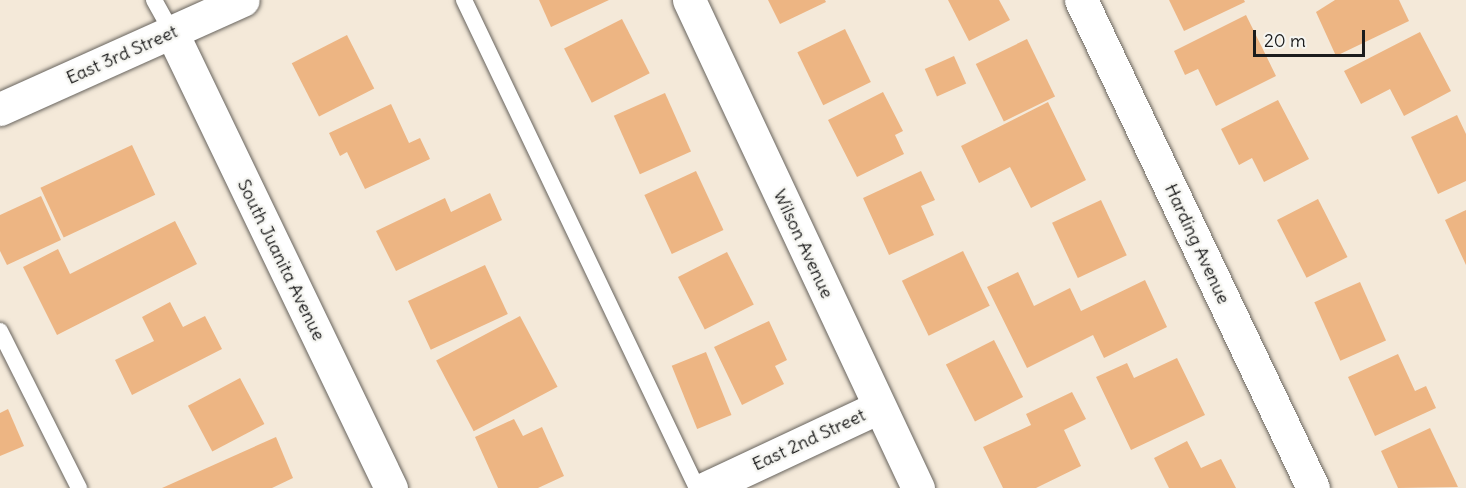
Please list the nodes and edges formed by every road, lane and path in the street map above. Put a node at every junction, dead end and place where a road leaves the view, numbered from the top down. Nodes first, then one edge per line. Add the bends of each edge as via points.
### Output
1 (154, 0) edge
2 (243, 0) edge
3 (464, 0) edge
4 (688, 0) edge
5 (1082, 0) edge
6 (172, 33) junction
7 (0, 109) edge
8 (0, 331) edge
9 (879, 407) junction
10 (79, 488) edge
11 (391, 488) edge
12 (697, 488) edge
13 (706, 488) edge
14 (918, 488) edge
15 (1313, 488) edge

1 - 6 lane
2 - 6 street, East 3rd Street
3 - 12 lane
4 - 9 street, Wilson Avenue
5 - 15 street, Harding Avenue
6 - 7 street, East 3rd Street
6 - 11 street, South Juanita Avenue
8 - 10 lane
9 - 13 street, East 2nd Street
9 - 14 street, Wilson Avenue

